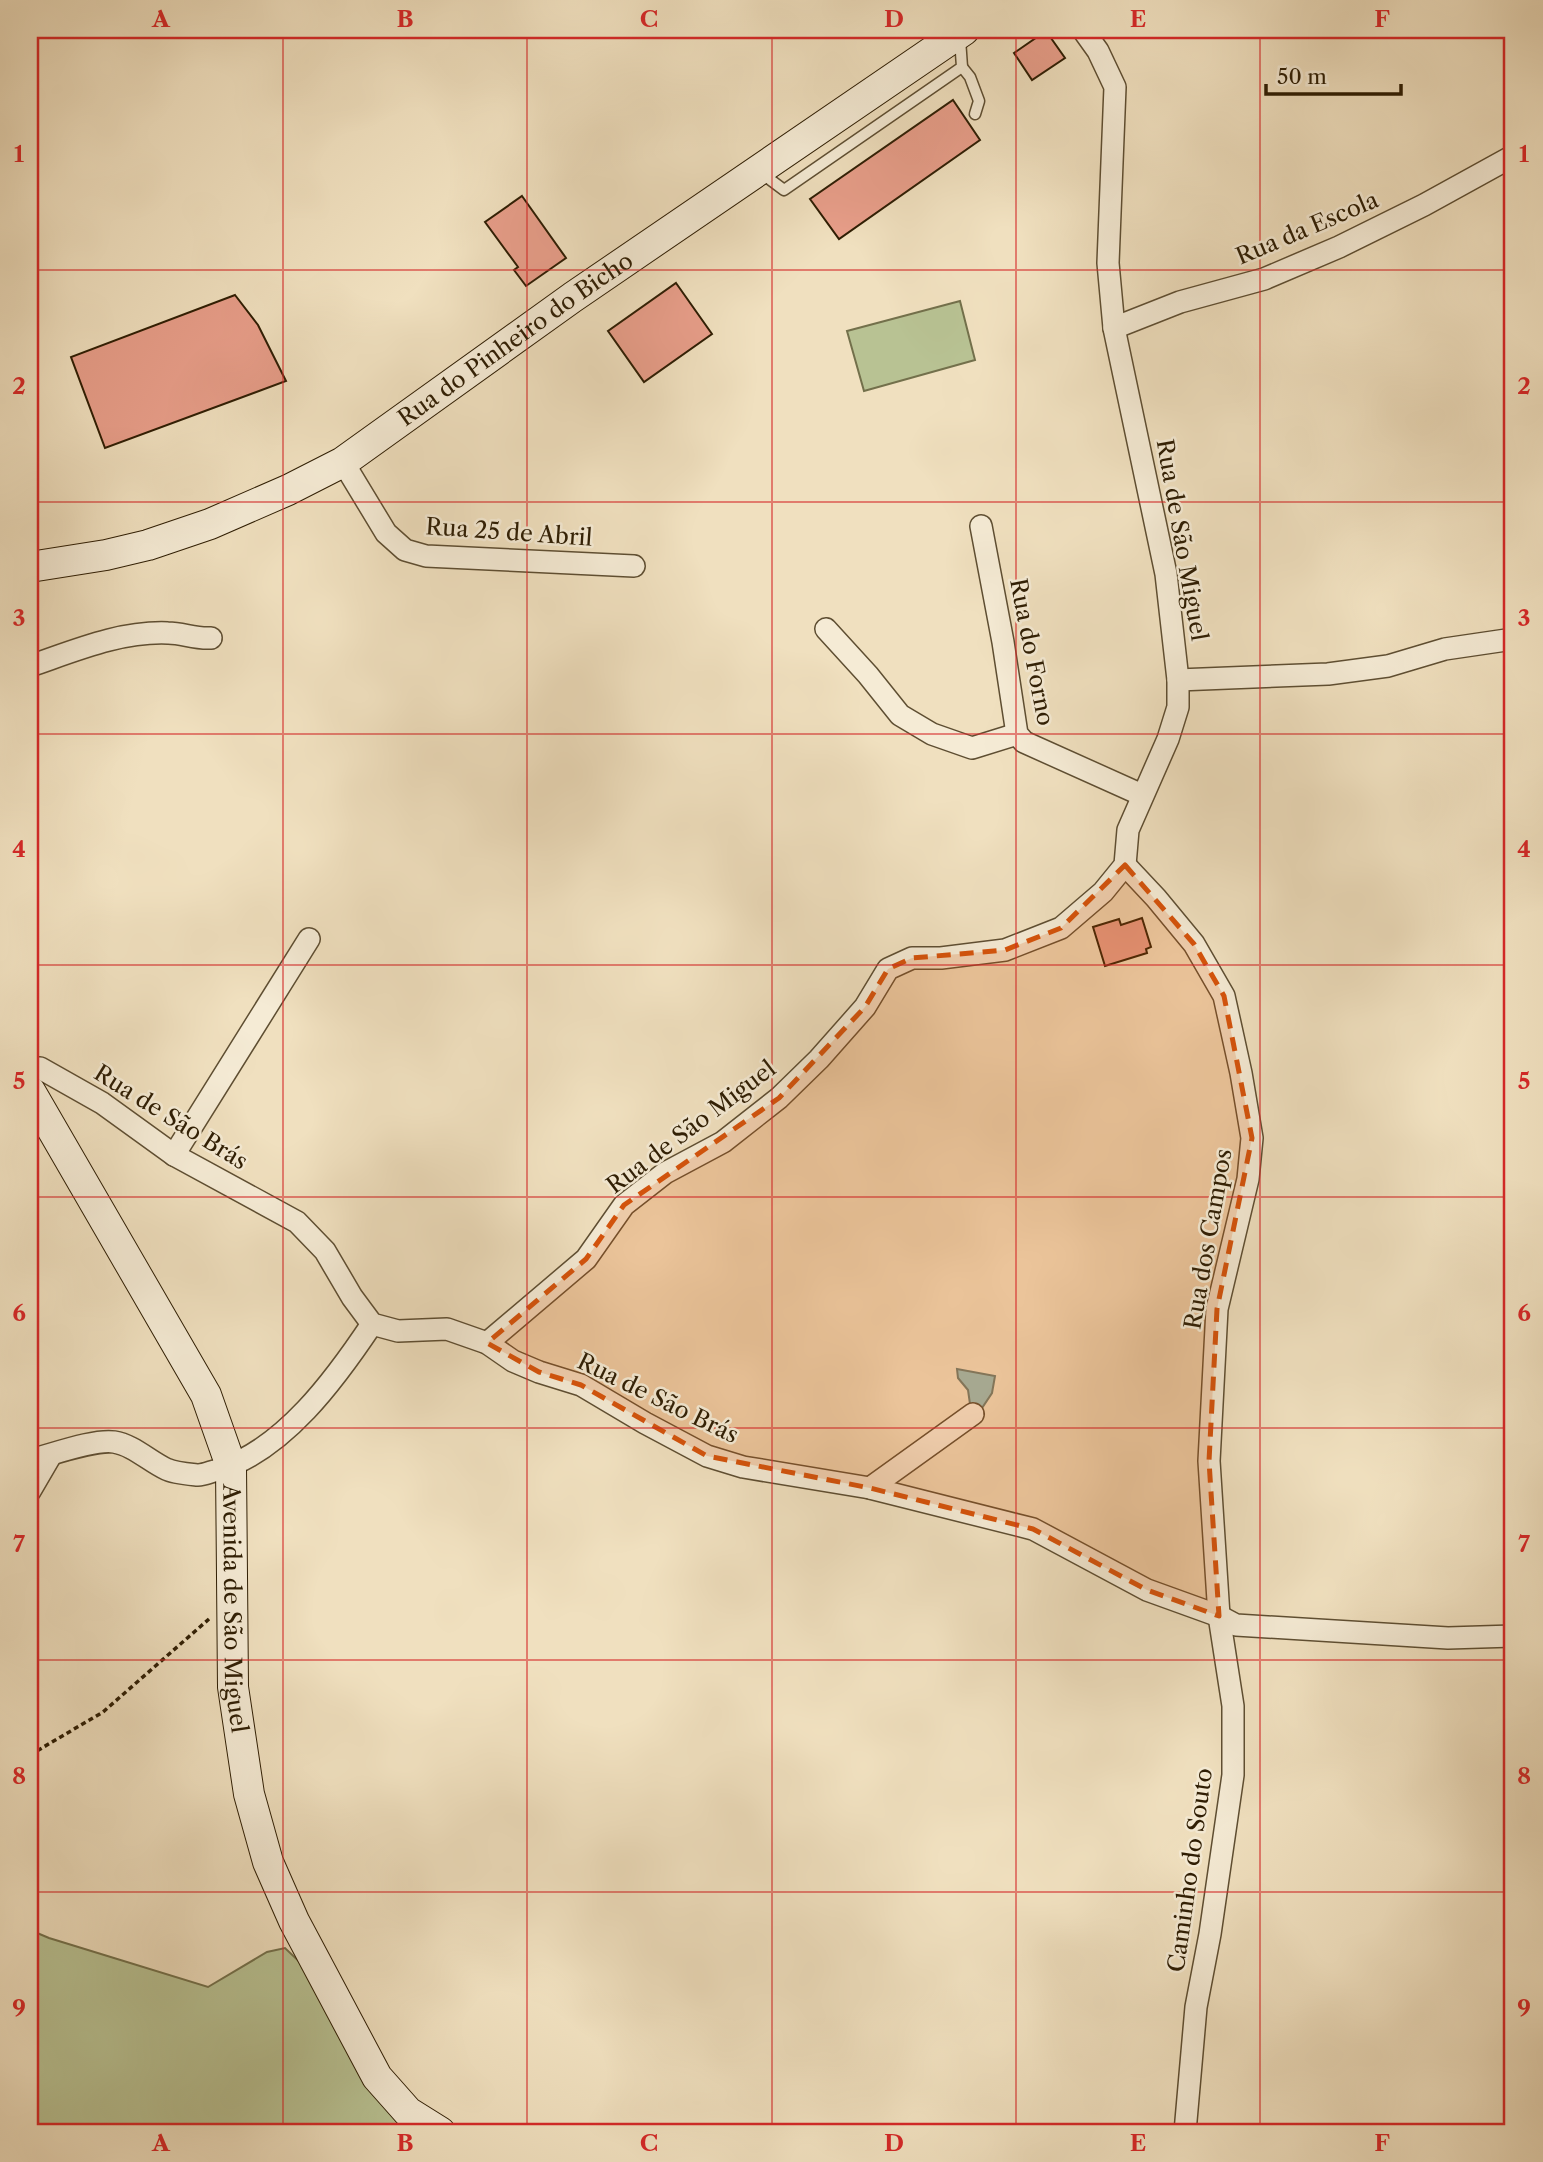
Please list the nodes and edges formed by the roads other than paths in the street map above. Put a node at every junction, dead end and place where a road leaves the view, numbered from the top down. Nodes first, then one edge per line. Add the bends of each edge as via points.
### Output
1 (1083, 30) edge
2 (962, 31) edge
3 (962, 67) junction
4 (975, 114) dead end
5 (1513, 156) edge
6 (758, 171) junction
7 (1114, 328) junction
8 (343, 462) junction
9 (981, 526) dead end
10 (634, 566) dead end
11 (30, 567) edge
12 (826, 629) dead end
13 (211, 638) dead end
14 (1513, 639) edge
15 (30, 666) edge
16 (1178, 680) junction
17 (1017, 734) junction
18 (1142, 795) junction
19 (1125, 865) junction
20 (309, 939) dead end
21 (30, 1068) edge
22 (30, 1091) edge
23 (174, 1155) junction
24 (372, 1324) junction
25 (487, 1343) junction
26 (973, 1414) dead end
27 (51, 1455) junction
28 (30, 1460) edge
29 (231, 1466) junction
30 (870, 1488) junction
31 (30, 1491) edge
32 (1219, 1616) junction
33 (1513, 1636) edge
34 (431, 2130) edge
35 (1185, 2132) edge

1 - 7 street, Rua de São Miguel via 1115,87 1108,263
2 - 3 lane
2 - 6 street, Rua do Pinheiro do Bicho
3 - 4 lane via 979,101
3 - 6 lane via 784,190
5 - 7 street, Rua da Escola via 1339,247 1276,274 1180,302
6 - 8 street, Rua do Pinheiro do Bicho
7 - 16 street, Rua de São Miguel via 1166,574
8 - 10 street, Rua 25 de Abril via 386,533 405,550 426,556
8 - 11 street, Rua do Pinheiro do Bicho via 173,537 106,555
9 - 17 street, Rua do Forno
12 - 17 street via 900,715 932,734 972,748
13 - 15 street via 170,632 142,634
14 - 16 street via 1340,672
16 - 18 street, Rua de São Miguel via 1178,707 1168,739
17 - 18 street, Rua do Forno via 1024,742
18 - 19 street, Rua de São Miguel via 1128,830
19 - 25 street, Rua de São Miguel via 1103,892 1061,928 1005,950 912,958 888,969 865,1006 779,1098 723,1142 665,1173 624,1205 586,1259
19 - 32 street, Rua dos Campos via 1194,944 1224,996 1252,1138 1248,1180 1217,1308 1209,1461
20 - 23 street
21 - 23 street, Rua de São Brás via 40,1068 102,1103
22 - 29 street, Avenida de São Miguel via 206,1395
23 - 24 street, Rua de São Brás via 297,1222 325,1251
24 - 25 street, Rua de São Brás via 398,1331 447,1329
24 - 29 street via 296,1421
25 - 30 street, Rua de São Brás via 513,1361 581,1385 707,1456 743,1467
26 - 30 street
27 - 28 street
27 - 29 street via 113,1442 168,1470 200,1475
27 - 31 street
29 - 34 street, Avenida de São Miguel via 233,1687 249,1794 268,1862 377,2077
30 - 32 street, Rua de São Brás via 1033,1529 1147,1590
32 - 33 street, Rua de São Brás via 1236,1625 1264,1628 1448,1638
32 - 35 street, Caminho do Souto via 1233,1706 1233,1775 1196,2007

